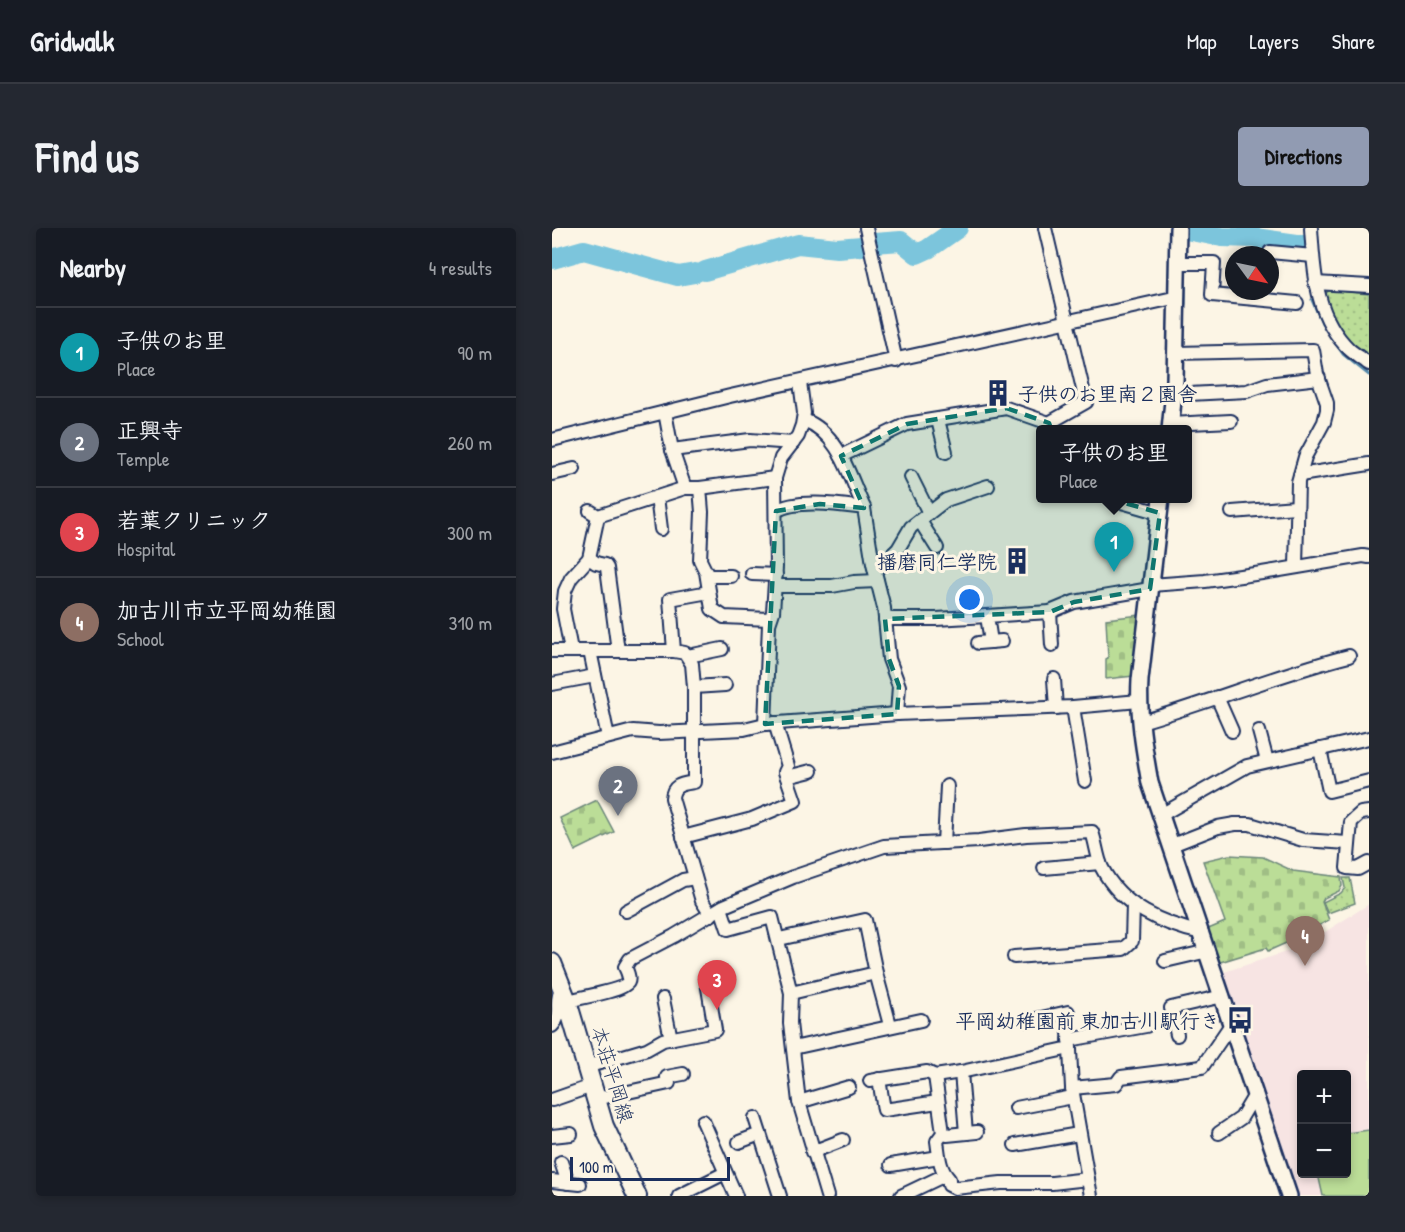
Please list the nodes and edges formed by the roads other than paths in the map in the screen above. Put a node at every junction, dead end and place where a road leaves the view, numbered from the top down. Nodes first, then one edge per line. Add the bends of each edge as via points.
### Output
1 (866, 228) edge
2 (1045, 228) edge
3 (1178, 228) edge
4 (1311, 228) edge
5 (1279, 253) edge
6 (1313, 256) junction
7 (1178, 263) junction
8 (1315, 283) junction
9 (1369, 286) edge
10 (1178, 297) junction
11 (1297, 303) dead end
12 (1066, 322) junction
13 (1176, 353) junction
14 (896, 361) junction
15 (1369, 363) edge
16 (1319, 378) junction
17 (800, 382) junction
18 (1174, 393) junction
19 (665, 412) junction
20 (804, 420) junction
21 (938, 420) junction
22 (1231, 421) dead end
23 (1048, 425) edge
24 (1052, 425) edge
25 (1170, 425) edge
26 (1190, 425) edge
27 (552, 440) edge
28 (793, 443) junction
29 (672, 450) junction
30 (946, 452) dead end
31 (841, 456) junction
32 (1369, 464) edge
33 (574, 469) dead end
34 (552, 474) edge
35 (1300, 475) junction
36 (911, 477) dead end
37 (775, 478) junction
38 (988, 486) dead end
39 (685, 488) junction
40 (700, 488) junction
41 (657, 497) junction
42 (1135, 503) edge
43 (1160, 506) edge
44 (1296, 507) junction
45 (864, 508) junction
46 (776, 511) junction
47 (1232, 512) dead end
48 (925, 517) junction
49 (662, 529) dead end
50 (937, 548) dead end
51 (1369, 557) edge
52 (589, 558) junction
53 (1296, 567) junction
54 (752, 574) dead end
55 (707, 576) junction
56 (731, 576) dead end
57 (876, 576) junction
58 (775, 580) junction
59 (1151, 587) junction
60 (709, 592) junction
61 (1050, 612) junction
62 (987, 616) junction
63 (770, 619) junction
64 (885, 619) junction
65 (990, 642) dead end
66 (1052, 645) dead end
67 (722, 649) dead end
68 (571, 650) junction
69 (552, 651) edge
70 (590, 651) junction
71 (618, 651) junction
72 (674, 651) junction
73 (688, 656) junction
74 (1349, 656) dead end
75 (595, 676) junction
76 (1054, 679) dead end
77 (552, 684) edge
78 (725, 685) dead end
79 (694, 687) junction
80 (1217, 697) junction
81 (1139, 701) junction
82 (1073, 707) junction
83 (1056, 708) junction
84 (897, 714) junction
85 (1141, 722) junction
86 (770, 723) junction
87 (1232, 731) dead end
88 (1259, 731) dead end
89 (695, 732) junction
90 (608, 737) junction
91 (1369, 738) edge
92 (1320, 749) junction
93 (552, 752) edge
94 (1267, 761) junction
95 (811, 771) dead end
96 (787, 777) junction
97 (1085, 781) dead end
98 (1369, 781) edge
99 (947, 786) dead end
100 (1369, 812) edge
101 (1161, 815) junction
102 (683, 837) junction
103 (944, 843) junction
104 (1348, 843) junction
105 (1172, 844) junction
106 (1100, 863) junction
107 (1369, 863) edge
108 (1044, 868) dead end
109 (695, 878) junction
110 (1133, 904) junction
111 (626, 911) dead end
112 (716, 911) junction
113 (1202, 933) junction
114 (778, 939) junction
115 (1208, 951) junction
116 (1014, 957) dead end
117 (1165, 961) dead end
118 (552, 963) edge
119 (876, 973) junction
120 (707, 982) dead end
121 (791, 993) junction
122 (1223, 996) junction
123 (566, 997) junction
124 (663, 999) dead end
125 (921, 1020) dead end
126 (1028, 1021) dead end
127 (1232, 1023) junction
128 (890, 1025) junction
129 (552, 1026) edge
130 (1146, 1026) dead end
131 (1177, 1035) dead end
132 (671, 1039) junction
133 (1070, 1044) junction
134 (792, 1048) junction
135 (586, 1066) junction
136 (961, 1072) junction
137 (683, 1074) dead end
138 (935, 1076) junction
139 (849, 1087) dead end
140 (1072, 1092) junction
141 (594, 1093) junction
142 (1256, 1093) junction
143 (552, 1101) edge
144 (799, 1102) junction
145 (938, 1102) junction
146 (1016, 1108) dead end
147 (754, 1118) dead end
148 (703, 1121) dead end
149 (943, 1133) junction
150 (1219, 1133) dead end
151 (571, 1134) dead end
152 (760, 1134) junction
153 (1079, 1134) junction
154 (552, 1136) edge
155 (843, 1140) dead end
156 (739, 1142) dead end
157 (1015, 1145) dead end
158 (812, 1152) junction
159 (939, 1157) junction
160 (561, 1162) dead end
161 (891, 1165) dead end
162 (725, 1173) junction
163 (945, 1175) junction
164 (1088, 1179) junction
165 (552, 1181) edge
166 (684, 1195) edge
167 (637, 1196) edge
168 (736, 1196) edge
169 (780, 1196) edge
170 (827, 1196) edge
171 (901, 1196) edge
172 (1091, 1196) edge
173 (1289, 1196) edge

1 - 14 street
2 - 12 street
3 - 7 street
4 - 6 street
5 - 6 street
6 - 8 street
7 - 10 street
7 - 11 street via 1215,263 1212,296
8 - 9 street
8 - 15 street via 1324,314 1336,334
10 - 12 street
10 - 13 street
12 - 14 street
12 - 24 street via 1086,402
13 - 16 street via 1313,350
13 - 18 street
14 - 17 street
16 - 18 street via 1267,384 1247,391
16 - 35 street via 1327,410
17 - 19 street
17 - 20 street
18 - 25 street
19 - 27 street
19 - 29 street
20 - 28 street
20 - 31 street via 826,434
21 - 23 street via 1006,408
21 - 30 street
21 - 31 street via 907,424
22 - 26 street
28 - 29 street via 750,440
28 - 37 street via 781,458
29 - 39 street
31 - 45 street
32 - 35 street
33 - 34 street
35 - 44 street
36 - 48 street
37 - 40 street
37 - 46 street
38 - 48 street via 946,500
39 - 40 street
39 - 41 street
40 - 55 street via 700,560
41 - 49 street
41 - 52 street via 594,514
42 - 43 street
43 - 59 street
44 - 47 street
44 - 53 street
45 - 46 street via 820,504
45 - 57 street
46 - 58 street
48 - 50 street
48 - 57 street via 911,527
51 - 53 street
52 - 68 street via 565,591 563,609
52 - 71 street via 607,568
53 - 59 street
54 - 58 street
55 - 56 street
55 - 60 street
57 - 58 street via 832,586
57 - 64 street
58 - 63 street
59 - 61 street via 1074,602
59 - 81 street
60 - 63 street via 712,609 720,616
60 - 72 street via 670,599
61 - 62 street
61 - 66 street
62 - 64 street
62 - 65 street
63 - 86 street via 765,701
64 - 84 street via 889,659 899,686
67 - 73 street
68 - 69 street
68 - 70 street
70 - 71 street
70 - 75 street
71 - 72 street
72 - 73 street
73 - 79 street
74 - 80 street
75 - 77 street
75 - 90 street
76 - 83 street
78 - 79 street
79 - 89 street
80 - 85 street
80 - 87 street
81 - 82 street
81 - 85 street
82 - 83 street
82 - 97 street
83 - 84 street
84 - 86 street
85 - 101 street via 1150,783
86 - 89 street
86 - 96 street via 788,766
88 - 94 street
89 - 90 street via 633,732
89 - 102 street via 694,782 672,791
90 - 93 street
91 - 92 street
92 - 94 street
92 - 98 street via 1329,791
94 - 101 street via 1247,766
95 - 96 street
96 - 102 street via 795,801 752,819
99 - 103 street
100 - 104 street via 1360,813 1351,822
101 - 105 street
102 - 109 street
103 - 106 street via 1092,832
103 - 112 street via 885,846 794,877
104 - 105 street via 1303,840 1250,824 1235,824
104 - 107 street via 1347,868 1358,869
105 - 113 street
106 - 108 street
106 - 110 street via 1110,881
109 - 111 street via 683,880
109 - 112 street via 702,900
110 - 113 street via 1154,918
110 - 116 street via 1132,941 1123,949 1063,949
112 - 114 street via 728,928 772,916
112 - 123 street via 630,959 627,983
113 - 115 street
114 - 119 street via 865,920
114 - 121 street
115 - 117 street
115 - 122 street
118 - 123 main road, 本荘平岡線
119 - 121 street
119 - 128 street
120 - 132 street via 715,1030
121 - 134 street
122 - 127 street
122 - 131 street via 1171,1008
123 - 129 street via 559,995 559,1016
123 - 135 main road, 本荘平岡線
124 - 132 street
125 - 128 street
126 - 133 street via 1068,1012
127 - 140 street via 1202,1067 1122,1077 1116,1084
127 - 142 street
128 - 134 street
130 - 133 street
132 - 135 street
133 - 136 street
133 - 140 street
134 - 144 street
135 - 141 main road, 本荘平岡線
136 - 138 street
136 - 149 street via 972,1133
137 - 141 street via 668,1077 669,1083
138 - 145 street
138 - 145 street via 927,1072 875,1080 884,1110
139 - 144 street via 835,1097
140 - 146 street
140 - 153 street
141 - 143 street
141 - 167 main road, 本荘平岡線 via 604,1126
142 - 150 street via 1241,1118
142 - 173 street
144 - 158 street
145 - 149 street
147 - 152 street
148 - 162 street via 720,1147
149 - 159 street via 937,1141
151 - 154 street
152 - 156 street
152 - 169 street
153 - 157 street
153 - 164 street
155 - 158 street
158 - 170 street
159 - 161 street
159 - 163 street
160 - 165 street via 574,1184
162 - 166 street
162 - 168 street
163 - 164 street via 955,1188
163 - 171 street
164 - 172 street

